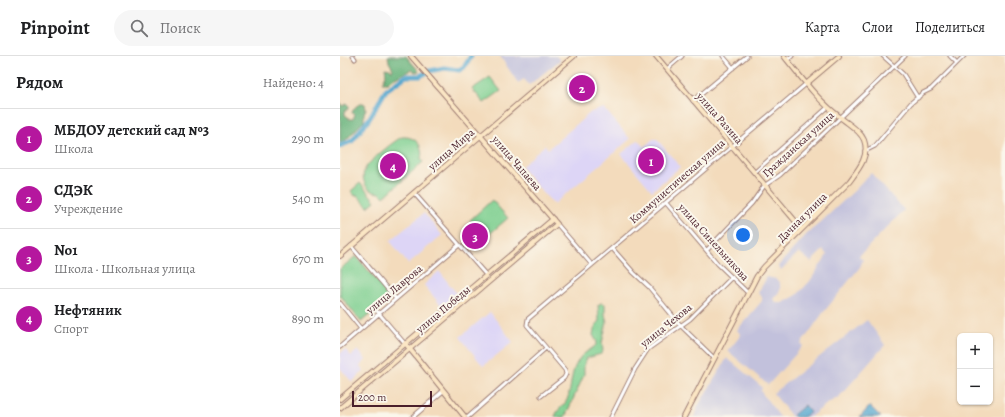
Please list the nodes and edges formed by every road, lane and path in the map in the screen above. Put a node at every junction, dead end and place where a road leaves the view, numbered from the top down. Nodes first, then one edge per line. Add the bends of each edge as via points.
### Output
1 (411, 56) edge
2 (574, 56) edge
3 (656, 56) edge
4 (682, 56) edge
5 (722, 56) edge
6 (747, 56) edge
7 (792, 56) edge
8 (839, 56) edge
9 (882, 56) edge
10 (905, 56) edge
11 (950, 56) edge
12 (964, 56) edge
13 (786, 58) edge
14 (957, 63) junction
15 (895, 66) junction
16 (733, 68) junction
17 (667, 70) junction
18 (806, 84) junction
19 (918, 98) junction
20 (693, 101) junction
21 (828, 108) junction
22 (840, 118) junction
23 (480, 135) junction
24 (732, 146) junction
25 (865, 151) junction
26 (755, 172) junction
27 (766, 185) junction
28 (414, 193) junction
29 (666, 202) junction
30 (553, 219) junction
31 (557, 224) junction
32 (802, 229) junction
33 (459, 245) junction
34 (351, 246) junction
35 (612, 248) junction
36 (707, 250) junction
37 (340, 256) edge
38 (592, 265) junction
39 (486, 275) junction
40 (732, 277) junction
41 (748, 293) junction
42 (396, 299) junction
43 (340, 303) edge
44 (376, 310) dead end
45 (379, 314) junction
46 (681, 326) junction
47 (361, 329) junction
48 (405, 344) junction
49 (340, 347) edge
50 (546, 348) junction
51 (410, 349) junction
52 (714, 358) junction
53 (443, 391) junction
54 (541, 396) dead end
55 (340, 399) edge
56 (340, 408) edge
57 (413, 417) edge
58 (467, 417) edge
59 (611, 417) edge
60 (684, 417) edge

1 - 23 street, улица Чапаева
2 - 23 street, улица Мира
3 - 17 street, улица Разина
4 - 17 street
5 - 16 street
6 - 16 street
7 - 13 street
8 - 18 street, Коммунистическая улица
9 - 15 street
10 - 15 street, Гражданская улица
11 - 14 street
12 - 14 street
13 - 18 street
14 - 19 street
15 - 19 street
15 - 22 street, Гражданская улица
16 - 20 street
17 - 20 street, улица Разина
18 - 21 street
18 - 24 street, Коммунистическая улица
19 - 25 street via 875,146
20 - 24 street, улица Разина
21 - 22 street
21 - 26 street
22 - 25 street via 858,131 863,139
22 - 27 street, Гражданская улица
23 - 28 street, улица Мира
23 - 30 street, улица Чапаева
24 - 26 street, улица Разина
24 - 29 street, Коммунистическая улица
25 - 32 street, Дачная улица via 860,167 849,182
26 - 27 street, улица Разина
27 - 32 street, улица Разина
27 - 36 street, Гражданская улица
28 - 33 street
28 - 34 street, улица Мира
29 - 35 street, Коммунистическая улица
29 - 36 street, улица Синельникова
30 - 31 street, улица Чапаева
30 - 39 street, улица Победы
31 - 38 street, улица Чапаева
31 - 51 street, улица Победы
32 - 41 street, Дачная улица via 764,267
33 - 39 street
33 - 42 street, улица Лаврова
34 - 37 street, улица Мира
34 - 42 street
35 - 38 street, Коммунистическая улица
35 - 46 street
36 - 40 street, улица Синельникова
38 - 50 street, Коммунистическая улица via 528,319 527,326
39 - 48 street, улица Победы
40 - 41 street, улица Синельникова
40 - 46 street, улица Чехова
41 - 52 street, Дачная улица
42 - 45 street, улица Лаврова
43 - 47 street
44 - 45 street
45 - 47 street, улица Лаврова
45 - 48 street
46 - 52 street
46 - 59 street, улица Чехова via 642,356
47 - 49 street, улица Лаврова
48 - 51 street
48 - 55 street, улица Победы
50 - 54 street via 566,374
50 - 58 street
51 - 53 street
51 - 56 street, улица Победы
52 - 60 street, Дачная улица
53 - 57 street
53 - 58 street

